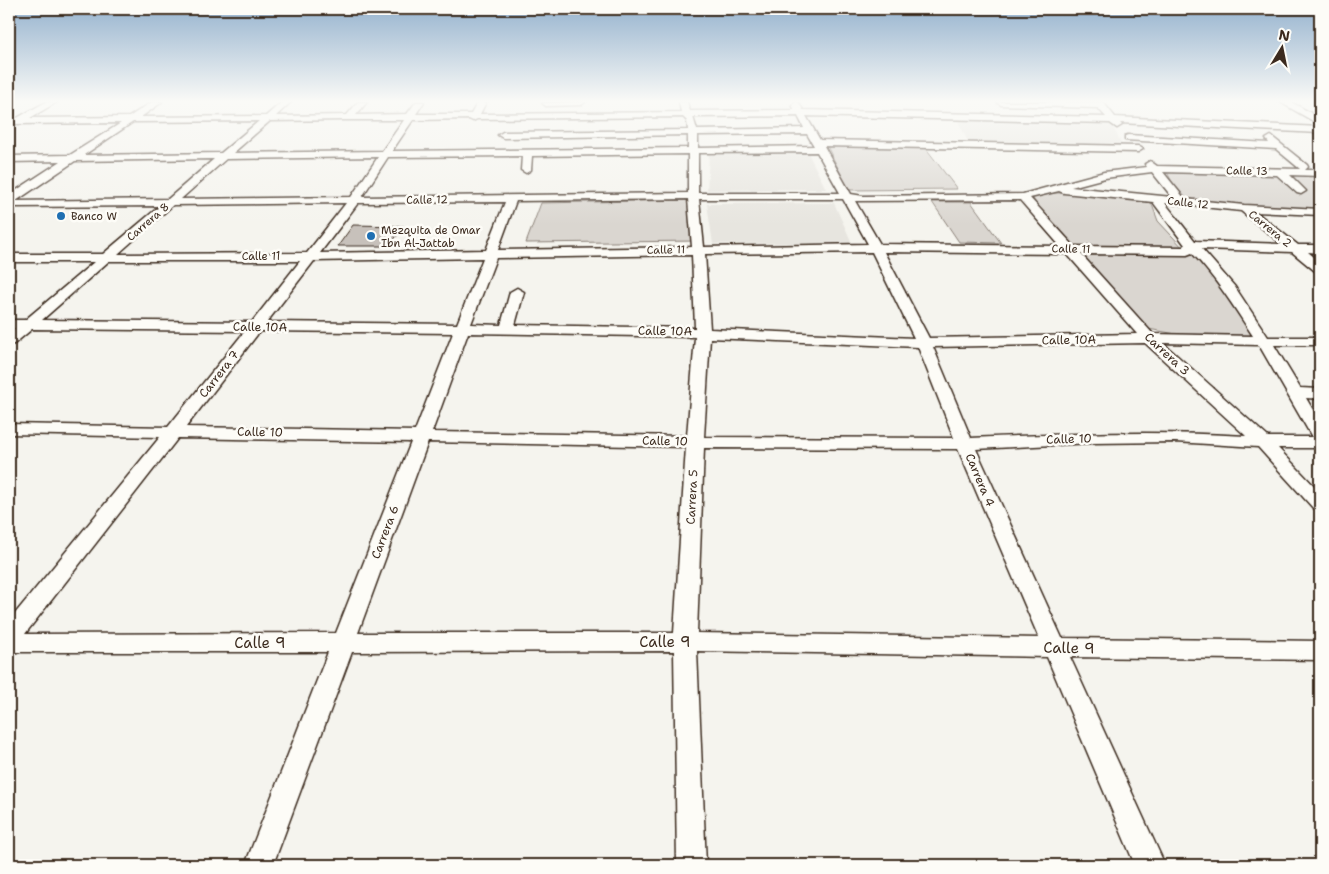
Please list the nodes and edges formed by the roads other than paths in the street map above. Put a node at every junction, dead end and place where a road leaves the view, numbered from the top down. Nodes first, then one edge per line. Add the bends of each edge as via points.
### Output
1 (96, 143) edge
2 (240, 143) edge
3 (392, 143) edge
4 (501, 143) edge
5 (586, 143) edge
6 (690, 143) edge
7 (819, 143) edge
8 (889, 143) edge
9 (1132, 143) edge
10 (1218, 143) edge
11 (1275, 143) edge
12 (1278, 146) junction
13 (1138, 149) junction
14 (498, 153) junction
15 (527, 153) junction
16 (385, 154) junction
17 (223, 157) junction
18 (72, 158) junction
19 (9, 159) edge
20 (1152, 166) junction
21 (1304, 167) junction
22 (1320, 168) edge
23 (526, 170) dead end
24 (1280, 172) junction
25 (1320, 173) edge
26 (1056, 189) junction
27 (1028, 191) junction
28 (1301, 191) dead end
29 (693, 196) junction
30 (845, 196) junction
31 (512, 198) junction
32 (9, 200) edge
33 (1157, 200) junction
34 (354, 201) junction
35 (1182, 202) junction
36 (9, 204) edge
37 (168, 204) junction
38 (1244, 208) junction
39 (1320, 212) edge
40 (1191, 245) junction
41 (1292, 247) junction
42 (876, 248) junction
43 (1070, 248) junction
44 (1320, 249) edge
45 (698, 250) junction
46 (492, 253) junction
47 (107, 256) junction
48 (310, 256) junction
49 (9, 258) edge
50 (1320, 268) edge
51 (518, 292) dead end
52 (28, 324) junction
53 (507, 329) junction
54 (252, 332) junction
55 (460, 333) junction
56 (10, 334) edge
57 (703, 337) junction
58 (1149, 338) junction
59 (1320, 341) edge
60 (1264, 342) junction
61 (924, 343) junction
62 (1294, 393) junction
63 (1320, 394) edge
64 (9, 429) edge
65 (174, 431) junction
66 (422, 436) junction
67 (1320, 436) edge
68 (695, 442) junction
69 (1263, 442) junction
70 (1320, 443) edge
71 (965, 444) junction
72 (1320, 503) edge
73 (9, 638) edge
74 (685, 642) junction
75 (9, 643) edge
76 (343, 643) junction
77 (1054, 648) junction
78 (1320, 651) edge
79 (259, 865) edge
80 (691, 865) edge
81 (1150, 865) edge

1 - 18 street
2 - 17 street, Carrera 8
3 - 16 street, Carrera 7
4 - 14 street
5 - 15 street
6 - 29 street, Carrera 5
7 - 30 street, Carrera 4
8 - 13 street
9 - 13 street
10 - 12 street
11 - 12 street
12 - 21 street
13 - 20 street
14 - 15 street
14 - 16 street
15 - 23 street
16 - 17 street
16 - 34 street, Carrera 7
17 - 18 street
17 - 37 street, Carrera 8
18 - 19 street
18 - 32 street
20 - 21 street, Calle 13
20 - 24 street, Calle 13
20 - 26 street, Calle 13
20 - 27 street, Calle 13 via 1092,169
20 - 35 street
21 - 22 street, Calle 13
24 - 25 street, Calle 13
24 - 28 street
26 - 27 street, Calle 12
26 - 33 street, Calle 12
27 - 30 street, Calle 12 via 863,199
27 - 43 street, Carrera 3
29 - 30 street, Calle 12
29 - 31 street, Calle 12
29 - 45 street, Carrera 5
30 - 42 street, Carrera 4
31 - 34 street, Calle 12
31 - 46 street, Carrera 6
33 - 35 street, Calle 12
33 - 40 street
34 - 37 street, Calle 12
34 - 48 street, Carrera 7
35 - 38 street, Calle 12
36 - 37 street, Calle 12
37 - 47 street, Carrera 8
38 - 39 street, Calle 12
38 - 41 street, Carrera 2
40 - 41 street, Calle 11
40 - 43 street, Calle 11 via 1187,250
40 - 60 street via 1230,290
41 - 44 street, Calle 11
41 - 50 street, Carrera 2
42 - 43 street, Calle 11
42 - 45 street, Calle 11
42 - 61 street, Carrera 4
43 - 58 street, Carrera 3
45 - 46 street, Calle 11
45 - 57 street, Carrera 5
46 - 48 street, Calle 11
46 - 55 street, Carrera 6
47 - 48 street, Calle 11
47 - 49 street, Calle 11
47 - 52 street, Carrera 8
48 - 54 street, Carrera 7
51 - 53 street
52 - 54 street, Calle 10A
52 - 56 street, Calle 10A
53 - 55 street, Calle 10A
53 - 57 street, Calle 10A
54 - 55 street, Calle 10A
54 - 56 street, Calle 10A
54 - 65 street, Carrera 7
55 - 57 street, Calle 10A via 676,340
55 - 66 street, Carrera 6
57 - 61 street, Calle 10A via 730,335
57 - 68 street, Carrera 5
58 - 60 street, Calle 10A
58 - 61 street, Calle 10A
58 - 69 street, Carrera 3
59 - 60 street, Calle 10A
60 - 62 street
61 - 71 street, Carrera 4
62 - 63 street
62 - 67 street
64 - 65 street, Calle 10
65 - 66 street, Calle 10
65 - 73 street, Carrera 7
66 - 68 street, Calle 10
66 - 76 street, Carrera 6
68 - 71 street, Calle 10
68 - 74 street, Carrera 5
69 - 70 street, Calle 10
69 - 71 street, Calle 10 via 1175,437
69 - 72 street, Carrera 3
71 - 77 street, Carrera 4
74 - 76 street, Calle 9
74 - 77 street, Calle 9
74 - 80 street, Carrera 5
75 - 76 street, Calle 9
76 - 79 street, Carrera 6
77 - 78 street, Calle 9
77 - 81 street, Carrera 4

